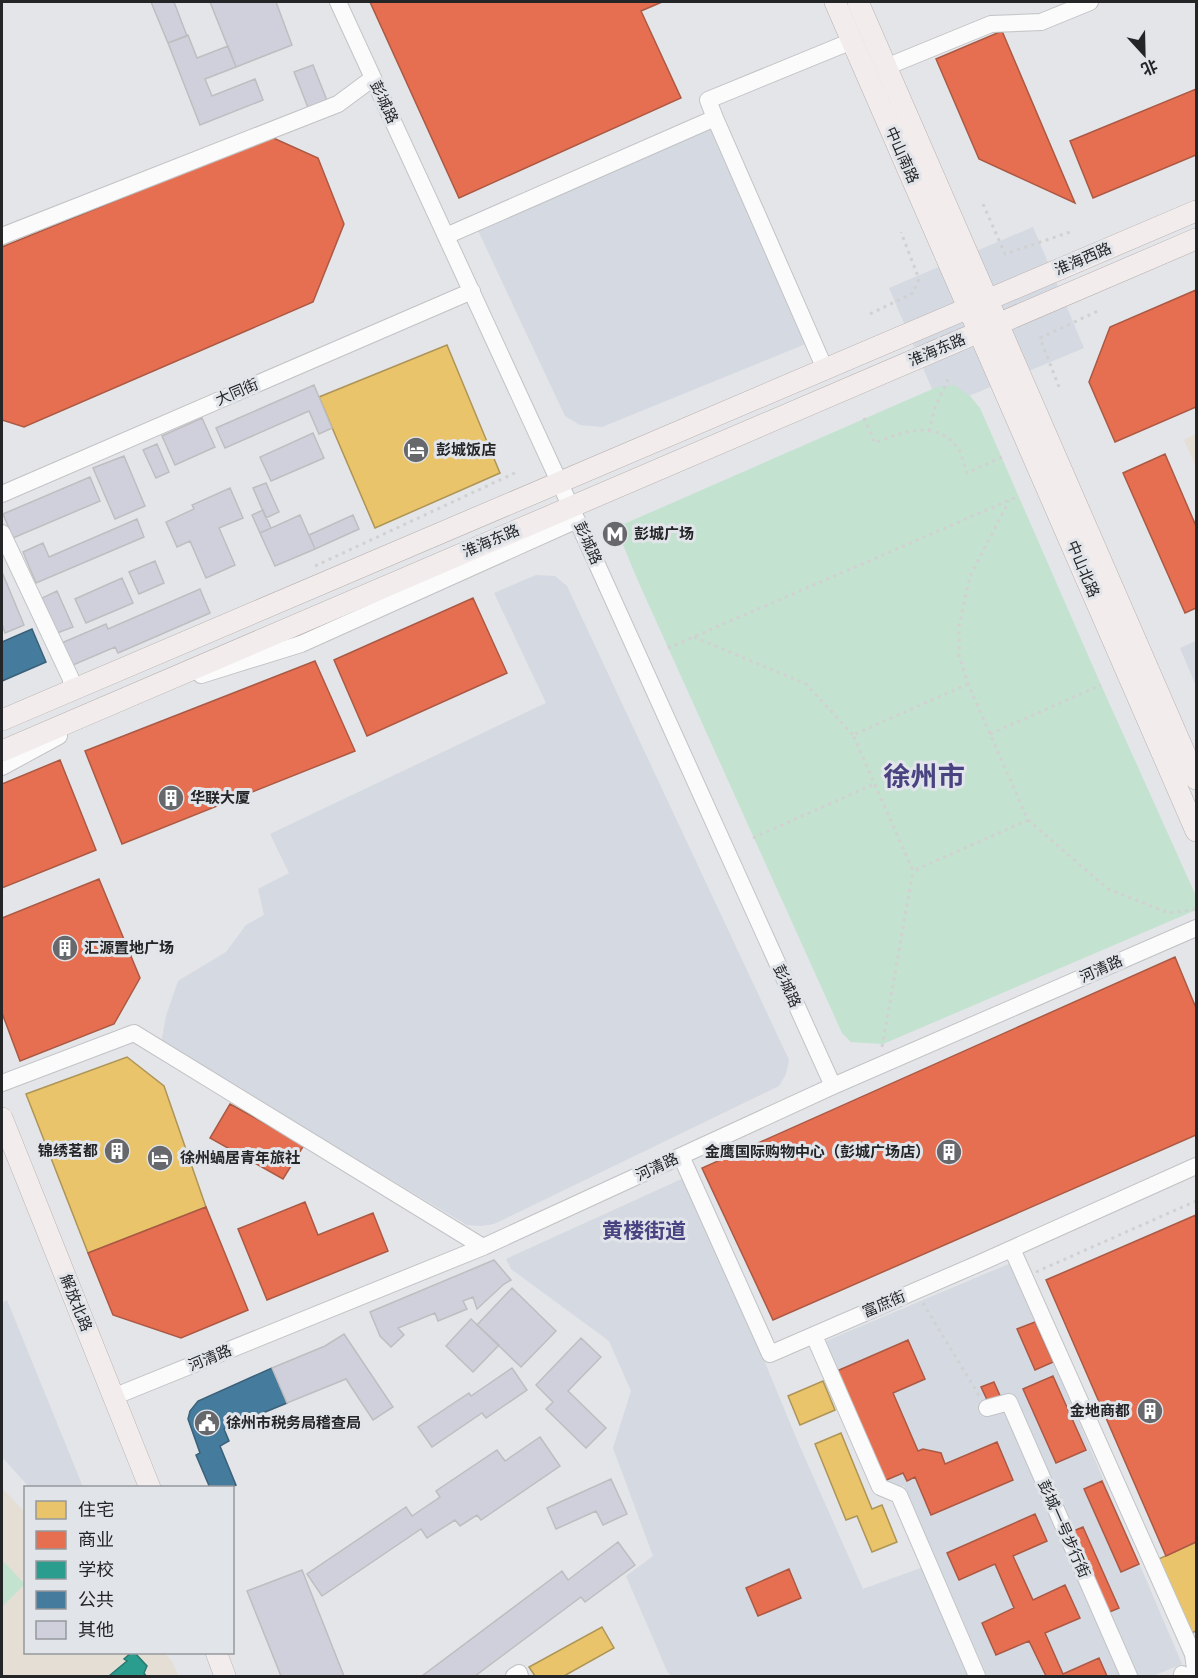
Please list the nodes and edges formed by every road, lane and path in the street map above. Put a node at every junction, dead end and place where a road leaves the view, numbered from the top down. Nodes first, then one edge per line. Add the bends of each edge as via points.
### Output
1 (338, 2) edge
2 (835, 2) edge
3 (858, 2) edge
4 (1090, 2) edge
5 (852, 41) junction
6 (886, 67) junction
7 (373, 78) junction
8 (715, 118) junction
9 (983, 204) dead end
10 (1197, 211) edge
11 (902, 232) dead end
12 (1070, 232) dead end
13 (2, 236) edge
14 (446, 236) junction
15 (1197, 239) edge
16 (472, 291) junction
17 (979, 304) junction
18 (1100, 310) dead end
19 (870, 314) dead end
20 (989, 328) junction
21 (825, 369) junction
22 (949, 377) dead end
23 (1059, 387) dead end
24 (864, 418) dead end
25 (929, 431) junction
26 (1002, 458) dead end
27 (560, 482) junction
28 (2, 494) edge
29 (1019, 496) dead end
30 (1009, 501) junction
31 (574, 514) junction
32 (2, 533) edge
33 (694, 637) junction
34 (668, 648) dead end
35 (968, 684) junction
36 (1101, 685) dead end
37 (71, 690) junction
38 (2, 720) edge
39 (990, 734) junction
40 (853, 735) junction
41 (2, 751) edge
42 (2, 767) edge
43 (1197, 778) edge
44 (874, 784) junction
45 (1028, 820) junction
46 (1197, 831) edge
47 (753, 838) dead end
48 (913, 871) junction
49 (1197, 909) edge
50 (1197, 928) edge
51 (884, 1064) junction
52 (2, 1083) edge
53 (833, 1086) junction
54 (3, 1125) edge
55 (681, 1156) junction
56 (1197, 1166) edge
57 (1197, 1201) edge
58 (483, 1247) junction
59 (1012, 1249) junction
60 (1036, 1272) dead end
61 (917, 1290) junction
62 (815, 1338) dead end
63 (113, 1397) junction
64 (987, 1408) joint
65 (149, 1486) edge
66 (216, 1654) edge
67 (1187, 1676) edge
68 (225, 1677) edge
69 (977, 1677) edge
70 (1129, 1677) edge

1 - 7 street, 彭城路
2 - 5 main road, 中山南路
3 - 6 main road, 中山南路
4 - 6 street via 1041,22 991,24
5 - 8 street via 708,100
5 - 17 main road, 中山南路
6 - 17 main road, 中山南路
7 - 13 street via 338,104
7 - 14 street, 彭城路
8 - 14 street
8 - 21 street
9 - 12 path via 1005,254
10 - 17 main road, 淮海西路
11 - 19 path via 919,279 914,293
14 - 16 street, 彭城路
15 - 20 main road, 淮海西路
16 - 27 street, 彭城路
16 - 28 street, 大同街
17 - 20 main road, 中山北路
17 - 21 main road, 淮海东路
18 - 23 path via 1040,338
20 - 31 main road, 淮海东路
20 - 43 main road, 中山北路 via 1071,494
20 - 46 main road, 中山北路
21 - 27 main road, 淮海东路
22 - 25 path
24 - 25 path via 875,443 915,430
25 - 26 path via 957,447 967,473
27 - 31 street, 彭城路
27 - 37 main road, 淮海东路
29 - 30 path
30 - 33 path
30 - 35 path via 970,576 958,626 959,655
31 - 41 main road, 淮海东路
31 - 42 street via 301,644 201,675 67,731
31 - 53 street, 彭城路
32 - 37 street via 71,679
33 - 34 path
33 - 40 path via 806,684
35 - 39 path
35 - 40 path
36 - 39 path
37 - 38 main road, 淮海东路
39 - 45 path
40 - 44 path
44 - 47 path
44 - 48 path
45 - 48 path
45 - 49 path via 1108,889 1169,914
48 - 51 path via 881,1053
50 - 51 street, 河清路
51 - 53 street, 河清路
52 - 58 street via 134,1033
53 - 55 street, 河清路
54 - 63 main road, 解放北路
55 - 58 street, 河清路
55 - 61 street, 富庶街 via 770,1354
56 - 59 street, 富庶街
57 - 60 path
58 - 63 street, 河清路
59 - 61 street, 富庶街
59 - 67 street via 1193,1654
61 - 64 path
62 - 69 street via 880,1486 899,1495
63 - 65 main road, 解放北路
64 - 70 street, 彭城一号步行街 via 1009,1402
66 - 68 main road

